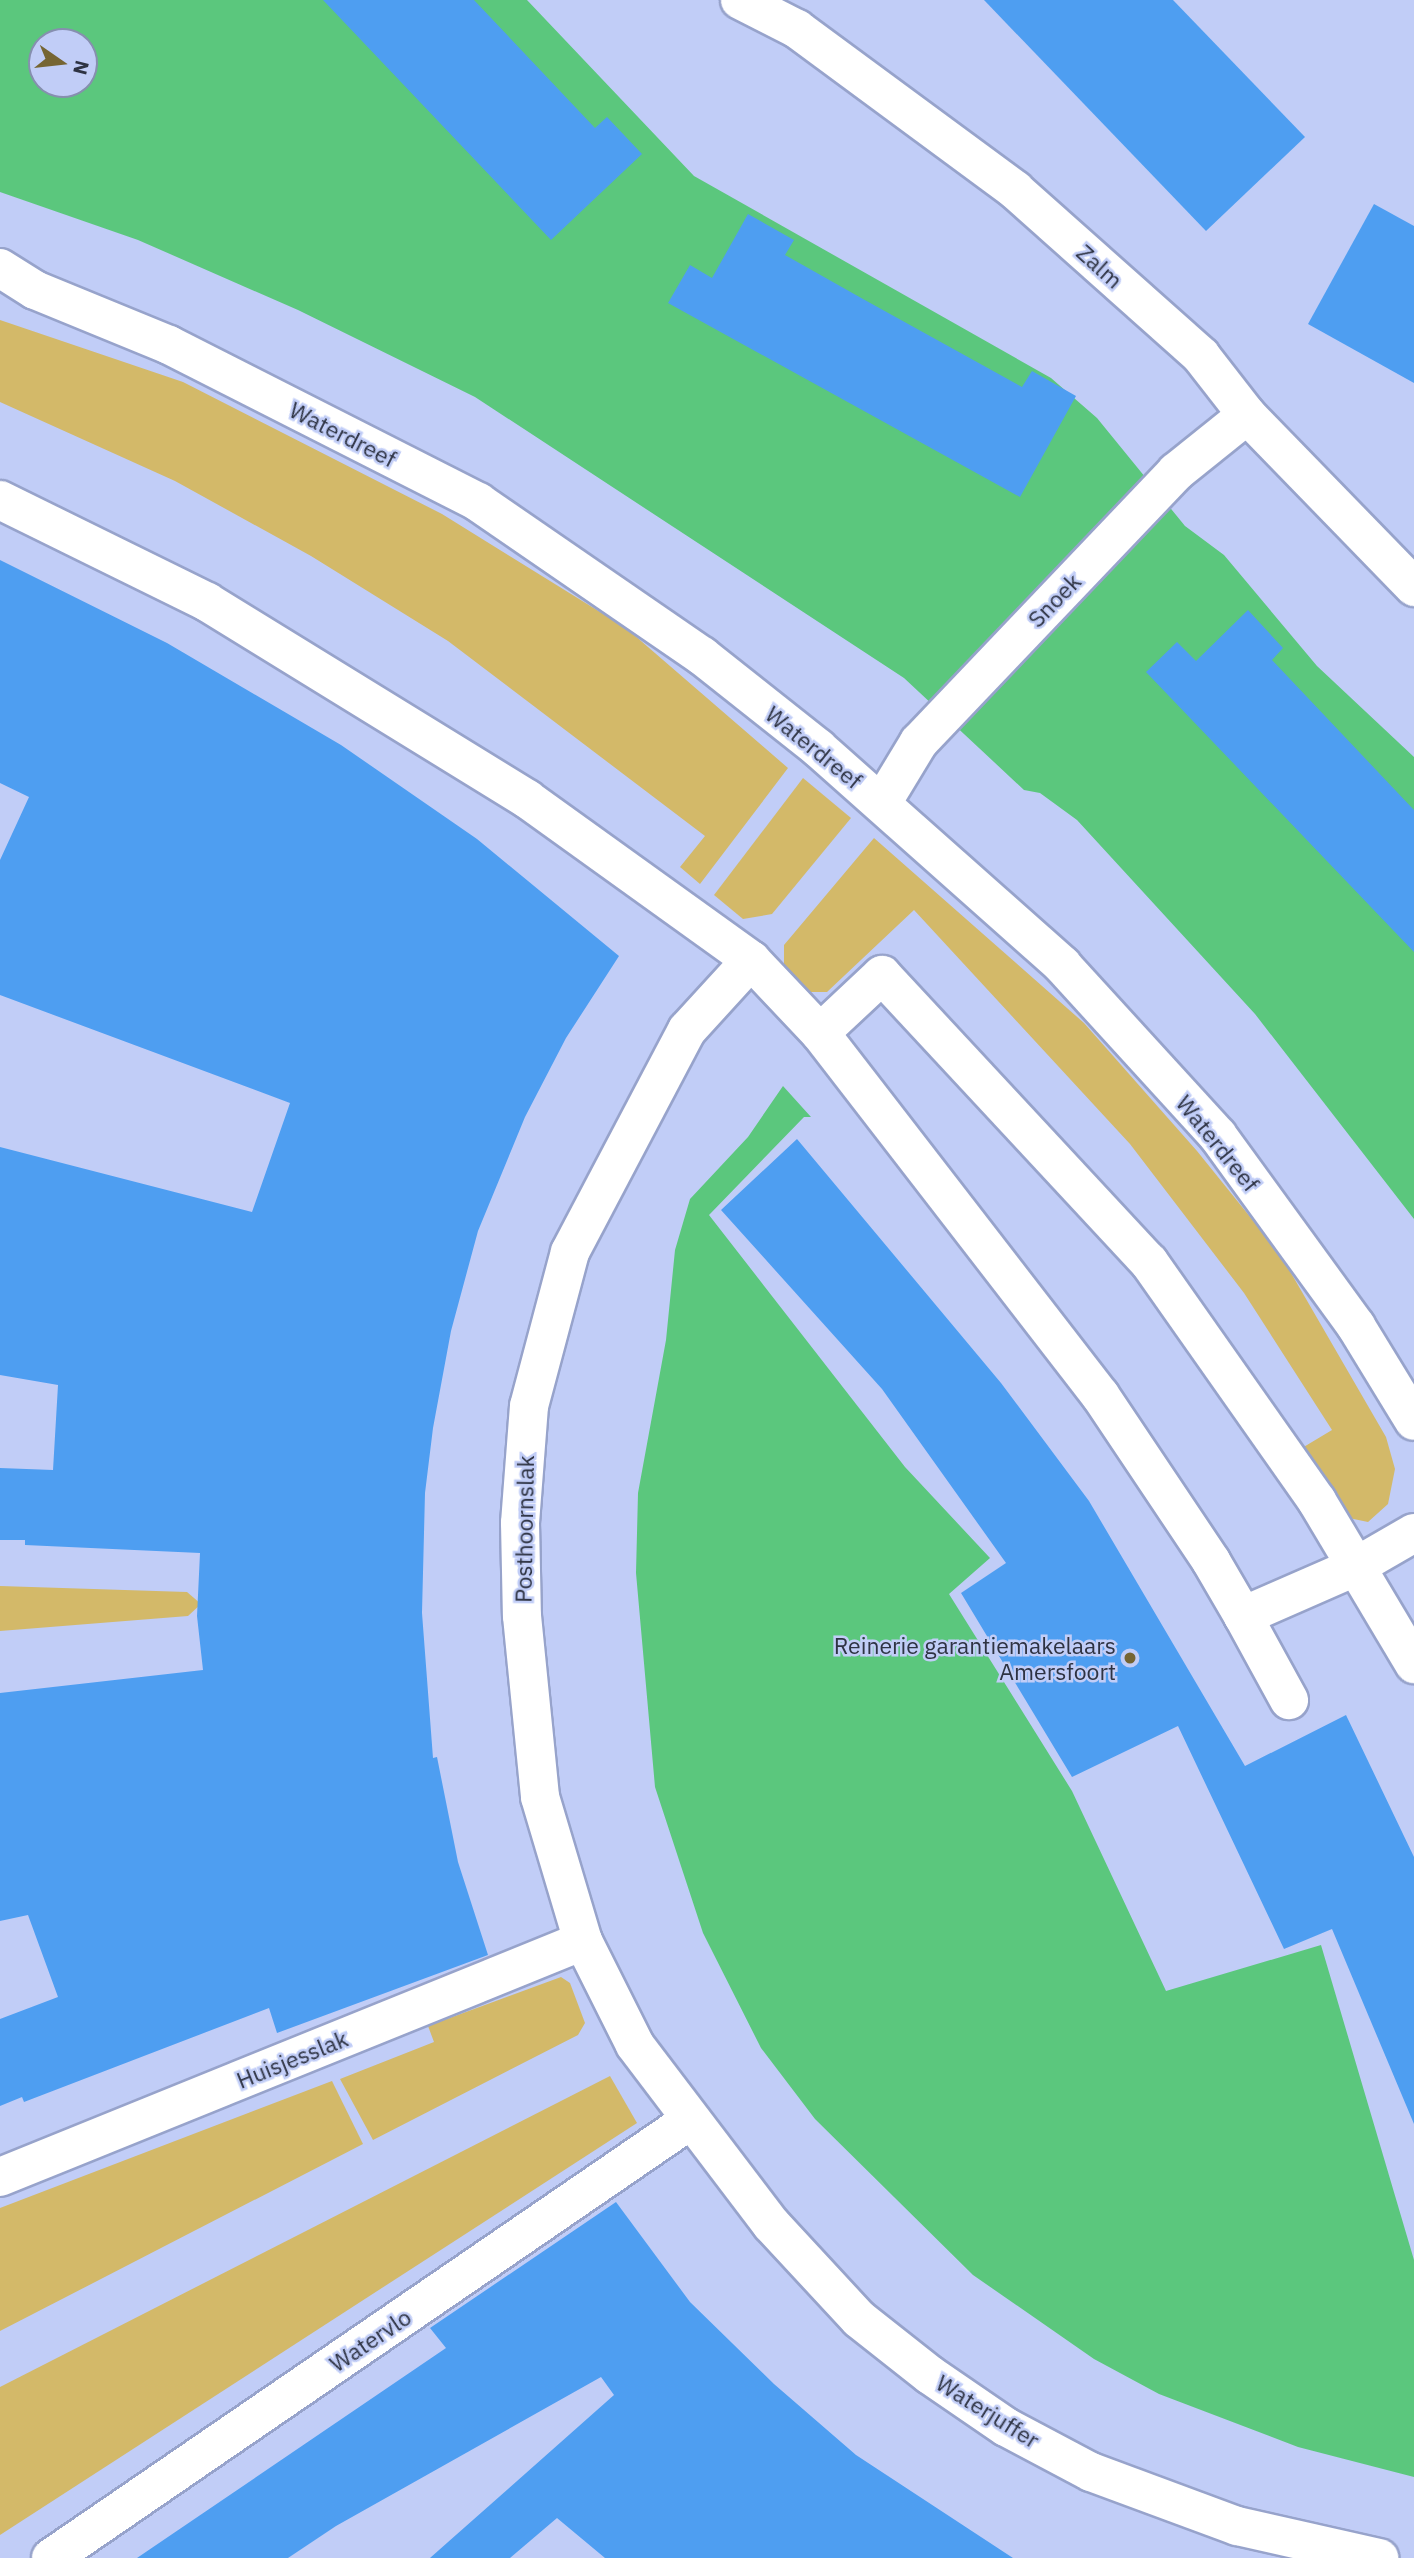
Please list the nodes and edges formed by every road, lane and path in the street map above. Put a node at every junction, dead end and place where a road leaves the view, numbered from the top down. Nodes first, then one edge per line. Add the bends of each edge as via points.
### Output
1 (745, 1) edge
2 (0, 268) edge
3 (17, 290) edge
4 (1247, 415) junction
5 (0, 500) edge
6 (1414, 587) edge
7 (882, 803) junction
8 (751, 960) junction
9 (820, 1033) junction
10 (1414, 1421) edge
11 (1414, 1533) edge
12 (1355, 1567) junction
13 (1243, 1616) junction
14 (1414, 1664) edge
15 (1289, 1700) dead end
16 (583, 1941) junction
17 (689, 2121) junction
18 (0, 2177) edge
19 (51, 2558) edge
20 (1378, 2558) edge

1 - 4 street, Zalm via 797,29 1015,190 1201,356
2 - 3 street, Waterdreef
3 - 7 street, Waterdreef via 169,345 478,502 702,656
4 - 6 street, Zalm
4 - 7 street, Snoek via 1176,472 919,742
5 - 8 street via 208,602 527,799
7 - 10 street, Waterdreef via 1062,965 1218,1136 1356,1326
8 - 9 street
8 - 16 street, Posthoornslak via 687,1030 570,1252 529,1406 520,1523 522,1616 540,1797
9 - 12 street via 882,975 1149,1262 1317,1501
9 - 13 street via 1100,1395
11 - 12 street
12 - 13 street
12 - 14 street
13 - 15 street
16 - 17 street, Posthoornslak via 635,2045
16 - 18 street, Huisjesslak
17 - 19 street, Watervlo
17 - 20 street, Waterjuffer via 771,2224 859,2319 1006,2427 1091,2472 1237,2526

